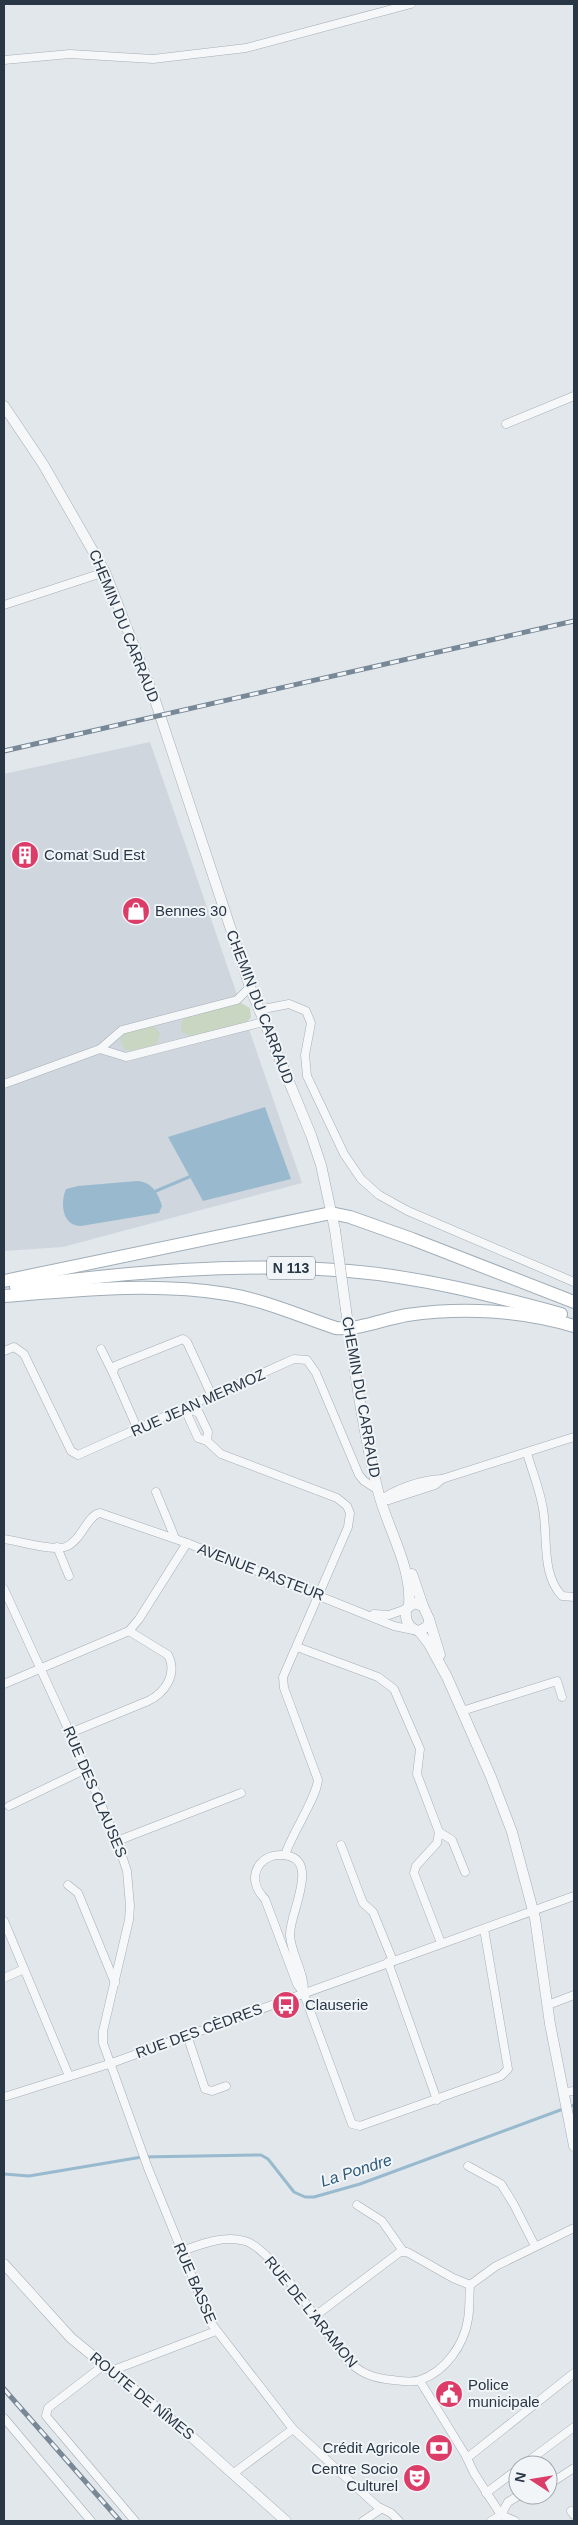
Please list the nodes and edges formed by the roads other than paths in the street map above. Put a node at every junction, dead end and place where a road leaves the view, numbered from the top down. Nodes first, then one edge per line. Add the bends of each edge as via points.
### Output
1 (411, 4) edge
2 (4, 60) edge
3 (574, 396) edge
4 (4, 406) edge
5 (506, 424) dead end
6 (106, 572) junction
7 (4, 605) edge
8 (250, 987) junction
9 (258, 1010) junction
10 (263, 1022) junction
11 (100, 1049) junction
12 (4, 1084) edge
13 (332, 1213) junction
14 (4, 1281) edge
15 (574, 1282) edge
16 (4, 1289) edge
17 (4, 1296) edge
18 (574, 1302) edge
19 (574, 1318) edge
20 (574, 1326) edge
21 (349, 1329) junction
22 (101, 1349) dead end
23 (4, 1350) edge
24 (113, 1373) junction
25 (212, 1396) junction
26 (190, 1408) junction
27 (138, 1430) junction
28 (574, 1437) edge
29 (527, 1453) junction
30 (378, 1490) junction
31 (156, 1492) dead end
32 (381, 1500) junction
33 (390, 1525) junction
34 (175, 1538) junction
35 (4, 1539) edge
36 (187, 1543) junction
37 (57, 1547) junction
38 (69, 1576) dead end
39 (4, 1590) edge
40 (321, 1594) junction
41 (574, 1597) edge
42 (424, 1606) junction
43 (408, 1607) junction
44 (364, 1612) junction
45 (428, 1619) junction
46 (129, 1631) junction
47 (416, 1631) junction
48 (297, 1647) junction
49 (41, 1669) junction
50 (447, 1677) junction
51 (4, 1684) edge
52 (562, 1697) dead end
53 (462, 1710) junction
54 (70, 1733) junction
55 (86, 1770) junction
56 (241, 1793) dead end
57 (9, 1806) dead end
58 (439, 1832) junction
59 (117, 1841) junction
60 (341, 1845) dead end
61 (285, 1855) junction
62 (465, 1872) dead end
63 (68, 1885) dead end
64 (574, 1896) edge
65 (534, 1912) junction
66 (4, 1921) edge
67 (484, 1930) junction
68 (441, 1943) junction
69 (390, 1962) junction
70 (24, 1969) junction
71 (4, 1978) edge
72 (115, 1984) junction
73 (304, 1994) junction
74 (574, 1995) edge
75 (548, 2005) junction
76 (187, 2035) junction
77 (110, 2064) junction
78 (69, 2076) junction
79 (226, 2086) dead end
80 (568, 2093) edge
81 (4, 2097) edge
82 (437, 2100) junction
83 (574, 2146) edge
84 (468, 2166) dead end
85 (357, 2205) dead end
86 (574, 2228) edge
87 (535, 2246) junction
88 (182, 2251) junction
89 (403, 2251) junction
90 (4, 2264) edge
91 (470, 2285) junction
92 (315, 2316) junction
93 (216, 2331) junction
94 (108, 2368) junction
95 (574, 2373) edge
96 (420, 2380) junction
97 (6, 2422) edge
98 (574, 2426) edge
99 (293, 2429) junction
100 (536, 2455) edge
101 (466, 2457) junction
102 (574, 2468) edge
103 (234, 2473) junction
104 (508, 2476) edge
105 (558, 2478) edge
106 (486, 2493) junction
107 (508, 2502) edge
108 (381, 2509) junction
109 (501, 2515) junction
110 (91, 2521) edge
111 (135, 2521) edge
112 (286, 2521) edge
113 (363, 2521) edge
114 (399, 2521) edge
115 (491, 2521) edge
116 (516, 2521) edge

1 - 2 street via 246,48 154,59 70,54
3 - 5 street
4 - 6 street, CHEMIN DU CARRAUD via 44,464
6 - 7 street
6 - 8 street, CHEMIN DU CARRAUD via 156,700
8 - 9 street, CHEMIN DU CARRAUD
8 - 11 street via 236,1000 122,1030
9 - 10 street, CHEMIN DU CARRAUD
9 - 15 street via 288,1004 306,1011 311,1023 305,1061 310,1082 351,1166 379,1195 408,1211
10 - 11 street via 126,1057
10 - 13 street, CHEMIN DU CARRAUD via 311,1135
11 - 12 street
13 - 14 main road
13 - 18 main road via 412,1239
13 - 21 street, CHEMIN DU CARRAUD, bridge
16 - 19 main road, N 113 via 203,1268 340,1270 450,1286
17 - 21 main road via 72,1290 179,1288 246,1298 336,1328
20 - 21 main road via 526,1315 470,1311 407,1315
21 - 30 street, CHEMIN DU CARRAUD
22 - 24 street
23 - 27 street, RUE JEAN MERMOZ via 14,1347 24,1354 73,1453 82,1455
24 - 25 street via 115,1366 183,1338
24 - 27 street
25 - 26 street, RUE JEAN MERMOZ
25 - 30 street, RUE JEAN MERMOZ via 294,1359 307,1360 316,1373 359,1475
26 - 27 street, RUE JEAN MERMOZ
26 - 40 street via 188,1416 198,1438 225,1456 337,1498 347,1506 350,1513 348,1527
28 - 29 street
29 - 32 street via 433,1479 394,1492
29 - 41 street via 543,1508 546,1552 553,1581 562,1596
30 - 32 street, CHEMIN DU CARRAUD
31 - 34 street
32 - 33 street, CHEMIN DU CARRAUD
33 - 42 street, CHEMIN DU CARRAUD
33 - 43 street, CHEMIN DU CARRAUD via 409,1585
34 - 36 street
34 - 37 street via 98,1513 73,1543
35 - 37 street
36 - 40 street, AVENUE PASTEUR
36 - 46 street, AVENUE PASTEUR
37 - 38 street
39 - 49 street, RUE DES CLAUSES
40 - 44 street, AVENUE PASTEUR
40 - 48 street
42 - 43 street via 414,1603
42 - 45 street, CHEMIN DU CARRAUD
43 - 44 street, AVENUE PASTEUR via 389,1615
43 - 47 street, CHEMIN DU CARRAUD via 406,1620
44 - 47 street, AVENUE PASTEUR via 403,1629
45 - 47 street via 428,1626
45 - 50 street, CHEMIN DU CARRAUD
46 - 49 street, AVENUE PASTEUR
46 - 54 street via 168,1655 170,1672 167,1686 153,1699
47 - 50 street, CHEMIN DU CARRAUD via 429,1644
48 - 58 street via 378,1677 394,1689 420,1749 417,1774
48 - 61 street via 283,1682 318,1780
49 - 51 street, AVENUE PASTEUR
49 - 54 street, RUE DES CLAUSES
50 - 53 street, CHEMIN DU CARRAUD
52 - 53 street via 557,1681
53 - 65 street, CHEMIN DU CARRAUD via 508,1820
54 - 55 street, RUE DES CLAUSES
55 - 57 street
55 - 59 street, RUE DES CLAUSES
56 - 59 street
58 - 62 street via 452,1840
58 - 68 street via 437,1843 416,1866 414,1873
59 - 72 street, RUE DES CLAUSES via 127,1871 130,1906
60 - 69 street via 363,1903 372,1912
61 - 73 street via 294,1859 304,1876 290,1933 305,1980
61 - 73 street via 270,1856 259,1866 255,1880
63 - 72 street via 78,1894
64 - 65 street, RUE DES CÈDRES
65 - 67 street, RUE DES CÈDRES
65 - 75 street, CHEMIN DU CARRAUD
66 - 70 street
67 - 68 street, RUE DES CÈDRES
67 - 82 street via 508,2069 501,2076
68 - 69 street, RUE DES CÈDRES
69 - 73 street, RUE DES CÈDRES
69 - 82 street
70 - 71 street
70 - 78 street
72 - 77 street, RUE DES CLAUSES via 102,2039
73 - 76 street, RUE DES CÈDRES
73 - 82 street via 353,2125 360,2126
74 - 75 street
75 - 80 street, CHEMIN DU CARRAUD via 554,2045
76 - 77 street, RUE DES CÈDRES
76 - 79 street via 206,2089 212,2091
77 - 78 street, RUE DES CÈDRES
77 - 88 street, RUE BASSE
78 - 81 street, RUE DES CÈDRES
80 - 83 street, CHEMIN DU CARRAUD
84 - 87 street via 501,2184
85 - 89 street via 382,2221
86 - 87 street
87 - 91 street via 496,2266
88 - 92 street, RUE DE L'ARAMON via 223,2239 238,2239 252,2244 268,2258
88 - 93 street, RUE BASSE
89 - 91 street
89 - 92 street
90 - 94 street, ROUTE DE NÎMES via 67,2334
91 - 96 street via 468,2319 462,2339 450,2359
92 - 96 street, RUE DE L'ARAMON via 346,2359 363,2374 384,2379
93 - 94 street
93 - 99 street, RUE BASSE
94 - 103 street, ROUTE DE NÎMES
94 - 111 street via 48,2408 46,2416
95 - 101 street
96 - 101 street
97 - 110 street
98 - 100 street
99 - 103 street
99 - 108 street, RUE BASSE
101 - 106 street
102 - 105 street
103 - 112 street, ROUTE DE NÎMES
104 - 106 street
106 - 109 street
107 - 109 street
108 - 113 street
108 - 114 street, RUE BASSE
109 - 115 street
109 - 116 street

